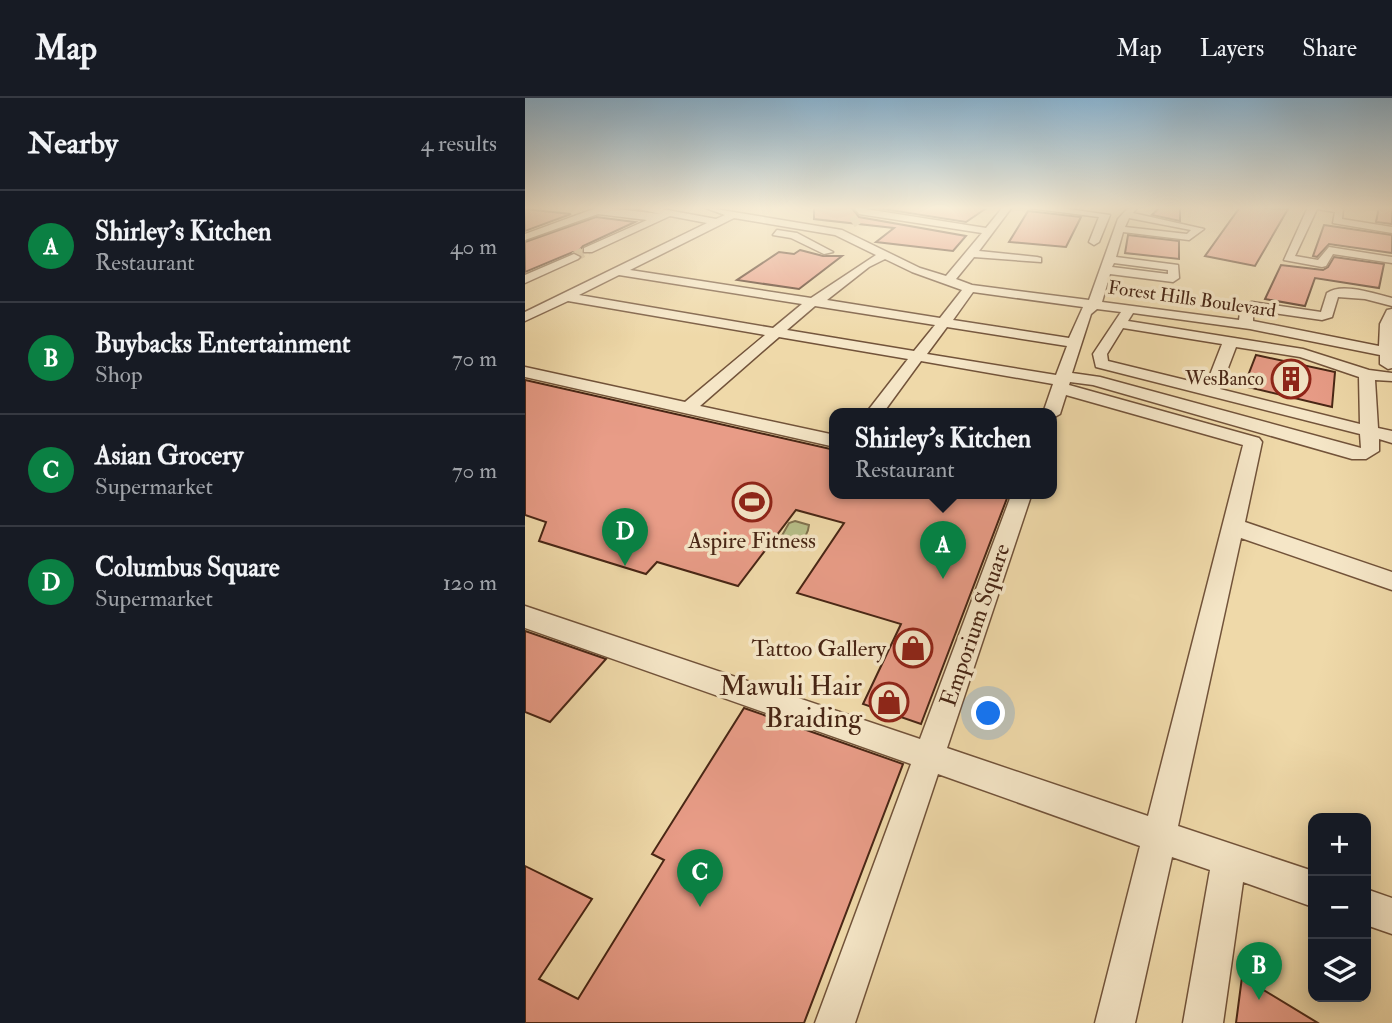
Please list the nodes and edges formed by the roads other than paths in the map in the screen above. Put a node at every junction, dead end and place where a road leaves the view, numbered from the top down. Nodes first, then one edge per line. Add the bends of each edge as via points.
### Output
1 (658, 250) edge
2 (824, 250) edge
3 (875, 250) edge
4 (973, 250) edge
5 (1112, 250) edge
6 (1292, 250) edge
7 (1329, 250) edge
8 (1330, 250) edge
9 (828, 252) dead end
10 (881, 253) junction
11 (971, 253) junction
12 (574, 257) tunnel mouth
13 (1037, 260) dead end
14 (1392, 260) edge
15 (1107, 265) junction
16 (616, 271) junction
17 (525, 279) edge
18 (947, 282) junction
19 (969, 288) junction
20 (566, 296) junction
21 (525, 300) edge
22 (812, 302) junction
23 (1392, 302) edge
24 (550, 305) junction
25 (1094, 305) junction
26 (1392, 313) edge
27 (1125, 316) junction
28 (525, 317) edge
29 (943, 322) junction
30 (1246, 325) junction
31 (776, 332) junction
32 (1231, 340) junction
33 (1076, 343) junction
34 (1390, 352) edge
35 (917, 356) junction
36 (525, 372) edge
37 (1131, 372) junction
38 (1367, 374) junction
39 (1390, 380) edge
40 (1062, 382) junction
41 (1120, 387) junction
42 (1211, 392) junction
43 (688, 408) junction
44 (878, 408) edge
45 (1054, 408) edge
46 (1368, 433) junction
47 (1392, 437) edge
48 (829, 439) edge
49 (1020, 499) edge
50 (1234, 527) junction
51 (1392, 581) edge
52 (525, 617) edge
53 (929, 756) junction
54 (1159, 836) junction
55 (1229, 860) junction
56 (1308, 887) edge
57 (1371, 909) edge
58 (1392, 916) edge
59 (835, 1023) edge
60 (1115, 1023) edge
61 (1203, 1023) edge

1 - 16 street
2 - 9 street
3 - 10 street, Forest Hills Boulevard
4 - 11 street
5 - 15 street
6 - 7 street via 1288,258 1322,264
8 - 14 street
10 - 18 street, Forest Hills Boulevard
10 - 22 street
11 - 13 street
11 - 18 street
12 - 17 street
15 - 15 street via 1174,267 1173,278
15 - 25 street
16 - 20 street
16 - 22 street
18 - 19 street, Forest Hills Boulevard
19 - 25 street, Forest Hills Boulevard
19 - 29 street
20 - 24 street
20 - 31 street
21 - 24 street
22 - 29 street
22 - 31 lane
23 - 30 street via 1333,293 1327,314 1322,316 1252,306 1245,308
24 - 28 street
25 - 27 street, Forest Hills Boulevard
25 - 33 street via 1085,312
26 - 34 street via 1387,319
27 - 30 street, Forest Hills Boulevard
27 - 32 lane
27 - 37 street via 1100,354 1101,364
29 - 33 street
29 - 35 street
30 - 34 street, Forest Hills Boulevard
31 - 35 street
31 - 43 lane
32 - 38 lane via 1303,353
32 - 42 street
33 - 40 street
34 - 39 street
35 - 40 street
35 - 44 street
36 - 43 street
37 - 41 street
37 - 42 street
38 - 39 street
38 - 46 street
40 - 41 street via 1094,380
40 - 45 street
40 - 50 street via 1253,442
41 - 46 street via 1359,455 1370,451
42 - 46 street
43 - 48 street
46 - 47 street
49 - 53 street, Emporium Square
50 - 51 street
50 - 54 street
52 - 53 street
53 - 54 street
53 - 59 street, Emporium Square
54 - 55 street
54 - 60 street
55 - 56 street
55 - 61 street
57 - 58 street

